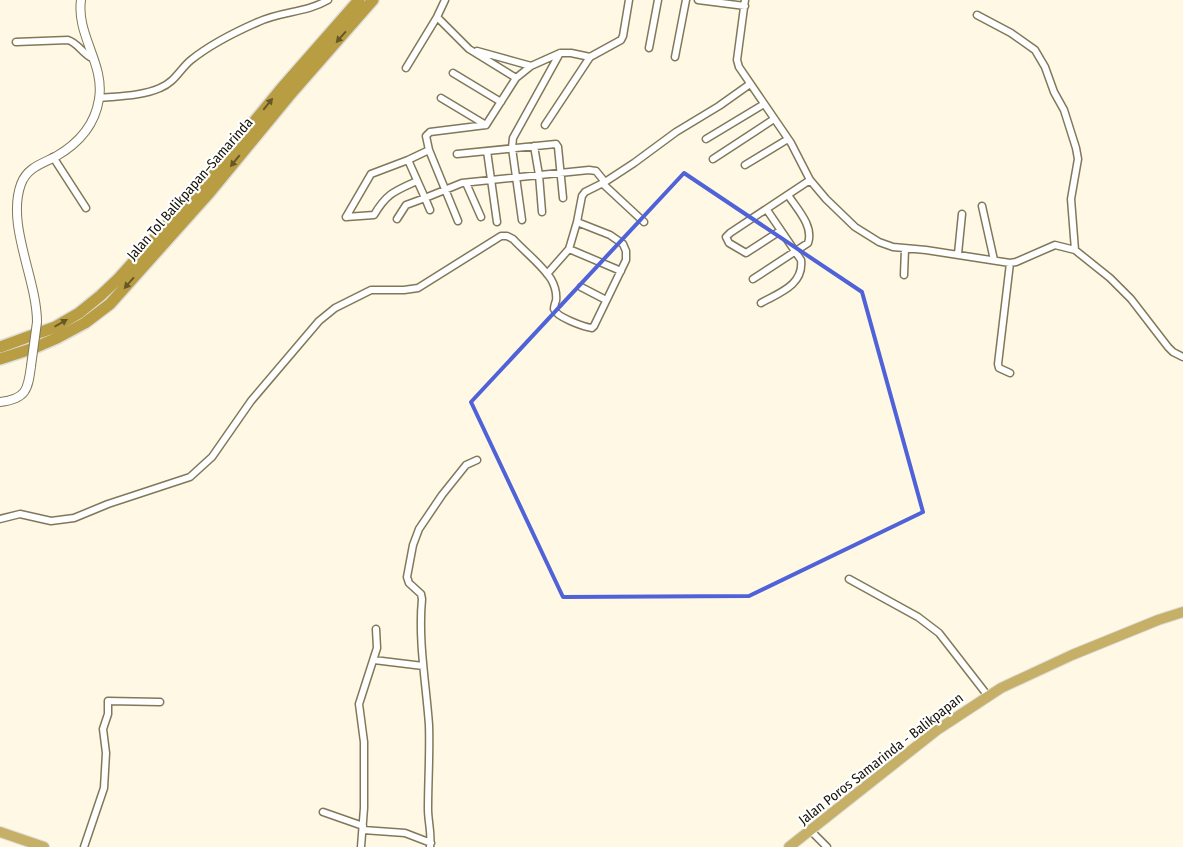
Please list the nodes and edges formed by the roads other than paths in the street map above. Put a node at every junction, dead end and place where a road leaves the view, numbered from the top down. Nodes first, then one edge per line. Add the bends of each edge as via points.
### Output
1 (81, 0) edge
2 (328, 0) edge
3 (359, 0) edge
4 (372, 0) edge
5 (445, 0) edge
6 (629, 0) edge
7 (658, 0) edge
8 (686, 0) edge
9 (698, 0) edge
10 (745, 3) edge
11 (977, 15) dead end
12 (437, 17) junction
13 (16, 42) dead end
14 (649, 48) dead end
15 (469, 49) junction
16 (560, 53) junction
17 (590, 57) junction
18 (675, 57) dead end
19 (92, 58) junction
20 (531, 66) junction
21 (406, 68) dead end
22 (453, 72) dead end
23 (516, 78) junction
24 (750, 84) junction
25 (99, 98) junction
26 (442, 98) dead end
27 (501, 102) junction
28 (764, 104) junction
29 (774, 119) junction
30 (486, 125) junction
31 (545, 125) dead end
32 (706, 139) dead end
33 (788, 139) junction
34 (534, 146) junction
35 (512, 148) junction
36 (429, 150) junction
37 (487, 151) junction
38 (457, 154) dead end
39 (54, 157) junction
40 (713, 159) dead end
41 (408, 160) junction
42 (745, 165) dead end
43 (561, 173) junction
44 (539, 175) junction
45 (516, 178) junction
46 (810, 180) junction
47 (417, 181) junction
48 (491, 181) junction
49 (604, 182) junction
50 (466, 183) junction
51 (446, 190) junction
52 (788, 195) junction
53 (425, 198) junction
54 (563, 198) dead end
55 (982, 206) dead end
56 (86, 208) dead end
57 (430, 210) dead end
58 (767, 210) junction
59 (542, 212) dead end
60 (962, 214) dead end
61 (481, 217) dead end
62 (397, 219) dead end
63 (522, 220) dead end
64 (458, 221) dead end
65 (497, 222) dead end
66 (577, 222) junction
67 (644, 222) dead end
68 (780, 231) junction
69 (569, 249) junction
70 (906, 249) junction
71 (1075, 250) junction
72 (795, 252) junction
73 (958, 254) junction
74 (994, 260) junction
75 (1010, 263) junction
76 (621, 271) junction
77 (547, 274) junction
78 (904, 276) dead end
79 (753, 279) dead end
80 (581, 287) dead end
81 (606, 300) junction
82 (761, 303) dead end
83 (0, 347) edge
84 (1183, 357) edge
85 (0, 359) edge
86 (1010, 373) dead end
87 (0, 402) edge
88 (477, 460) dead end
89 (0, 519) edge
90 (850, 579) dead end
91 (1183, 612) edge
92 (376, 629) dead end
93 (374, 660) junction
94 (423, 666) junction
95 (988, 696) junction
96 (160, 702) dead end
97 (323, 812) dead end
98 (363, 828) junction
99 (810, 830) junction
100 (0, 832) edge
101 (431, 845) edge
102 (44, 847) edge
103 (84, 847) edge
104 (361, 847) edge
105 (789, 847) edge
106 (827, 847) edge

1 - 19 street via 80,20
2 - 25 street via 260,20 213,44 160,88
83 -> 3 highway, Jalan Tol Balikpapan–Samarinda via 55,327 79,313 119,278
4 -> 85 highway, Jalan Tol Balikpapan–Samarinda via 210,192 110,304 57,338
5 - 12 street
6 - 17 street via 623,38
7 - 14 street
8 - 18 street
9 - 10 street
10 - 24 street via 738,60
11 - 71 street via 1036,50 1064,110 1078,159 1071,199
12 - 15 street
12 - 21 street
13 - 19 street via 69,41
15 - 20 street
15 - 23 street
16 - 17 street
16 - 20 street
16 - 35 street via 516,129
17 - 31 street
19 - 25 street via 100,78
20 - 23 street
22 - 27 street
23 - 27 street
24 - 28 street
24 - 49 street
25 - 39 street via 87,131
26 - 30 street
27 - 30 street
28 - 29 street
28 - 32 street
29 - 33 street
29 - 40 street
30 - 36 street via 430,132 426,136
33 - 42 street
33 - 46 street
34 - 35 street
34 - 43 street via 558,145
34 - 44 street
35 - 37 street
35 - 45 street
36 - 41 street
36 - 51 street
37 - 38 street
37 - 48 street
39 - 56 street
39 - 87 street, bridge via 33,167 21,183 17,215 37,322 24,393
41 - 47 street
41 - 47 street via 374,171 346,217 374,215 389,195
43 - 44 street
43 - 49 street via 594,170
43 - 54 street
44 - 45 street
44 - 59 street
45 - 48 street
45 - 63 street
46 - 52 street
46 - 70 street via 860,231 886,245
47 - 53 street
48 - 50 street
48 - 65 street
49 - 66 street via 588,189 582,196
49 - 67 street
50 - 51 street
50 - 61 street
51 - 53 street
51 - 64 street
52 - 58 street
52 - 72 street via 810,229 808,243
53 - 57 street
53 - 62 street via 406,205
55 - 74 street
58 - 68 street
58 - 68 street via 730,233 727,240 746,253
60 - 73 street
66 - 69 street
66 - 76 street via 610,235 623,244 626,260
68 - 72 street
69 - 76 street
69 - 77 street
70 - 73 street
70 - 78 street
71 - 75 street via 1055,245
71 - 84 street via 1110,278 1131,299 1168,347
72 - 79 street
72 - 82 street via 801,260 797,281
73 - 74 street
74 - 75 street
75 - 86 street via 998,364 999,368
76 - 81 street
77 - 81 street via 556,290 555,310 562,317 592,328
77 - 89 street via 513,239 501,236 418,288 371,290 350,299 319,321 251,401 212,457 190,477 74,518 51,521 20,514
80 - 81 street
88 - 94 street via 466,465 418,529 407,577 422,596
90 - 95 street via 918,617 939,633
91 - 95 highway, Jalan Poros Samarinda - Balikpapan via 1072,655
92 - 93 street
93 - 94 street
93 - 98 street via 359,704 364,742
94 - 101 street
95 - 99 highway, Jalan Poros Samarinda - Balikpapan via 937,730
96 - 103 street via 108,701 103,729 106,753 104,788
97 - 98 street
98 - 101 street via 405,833
98 - 104 street
99 - 105 highway, Jalan Poros Samarinda - Balikpapan
99 - 106 street
100 - 102 highway

